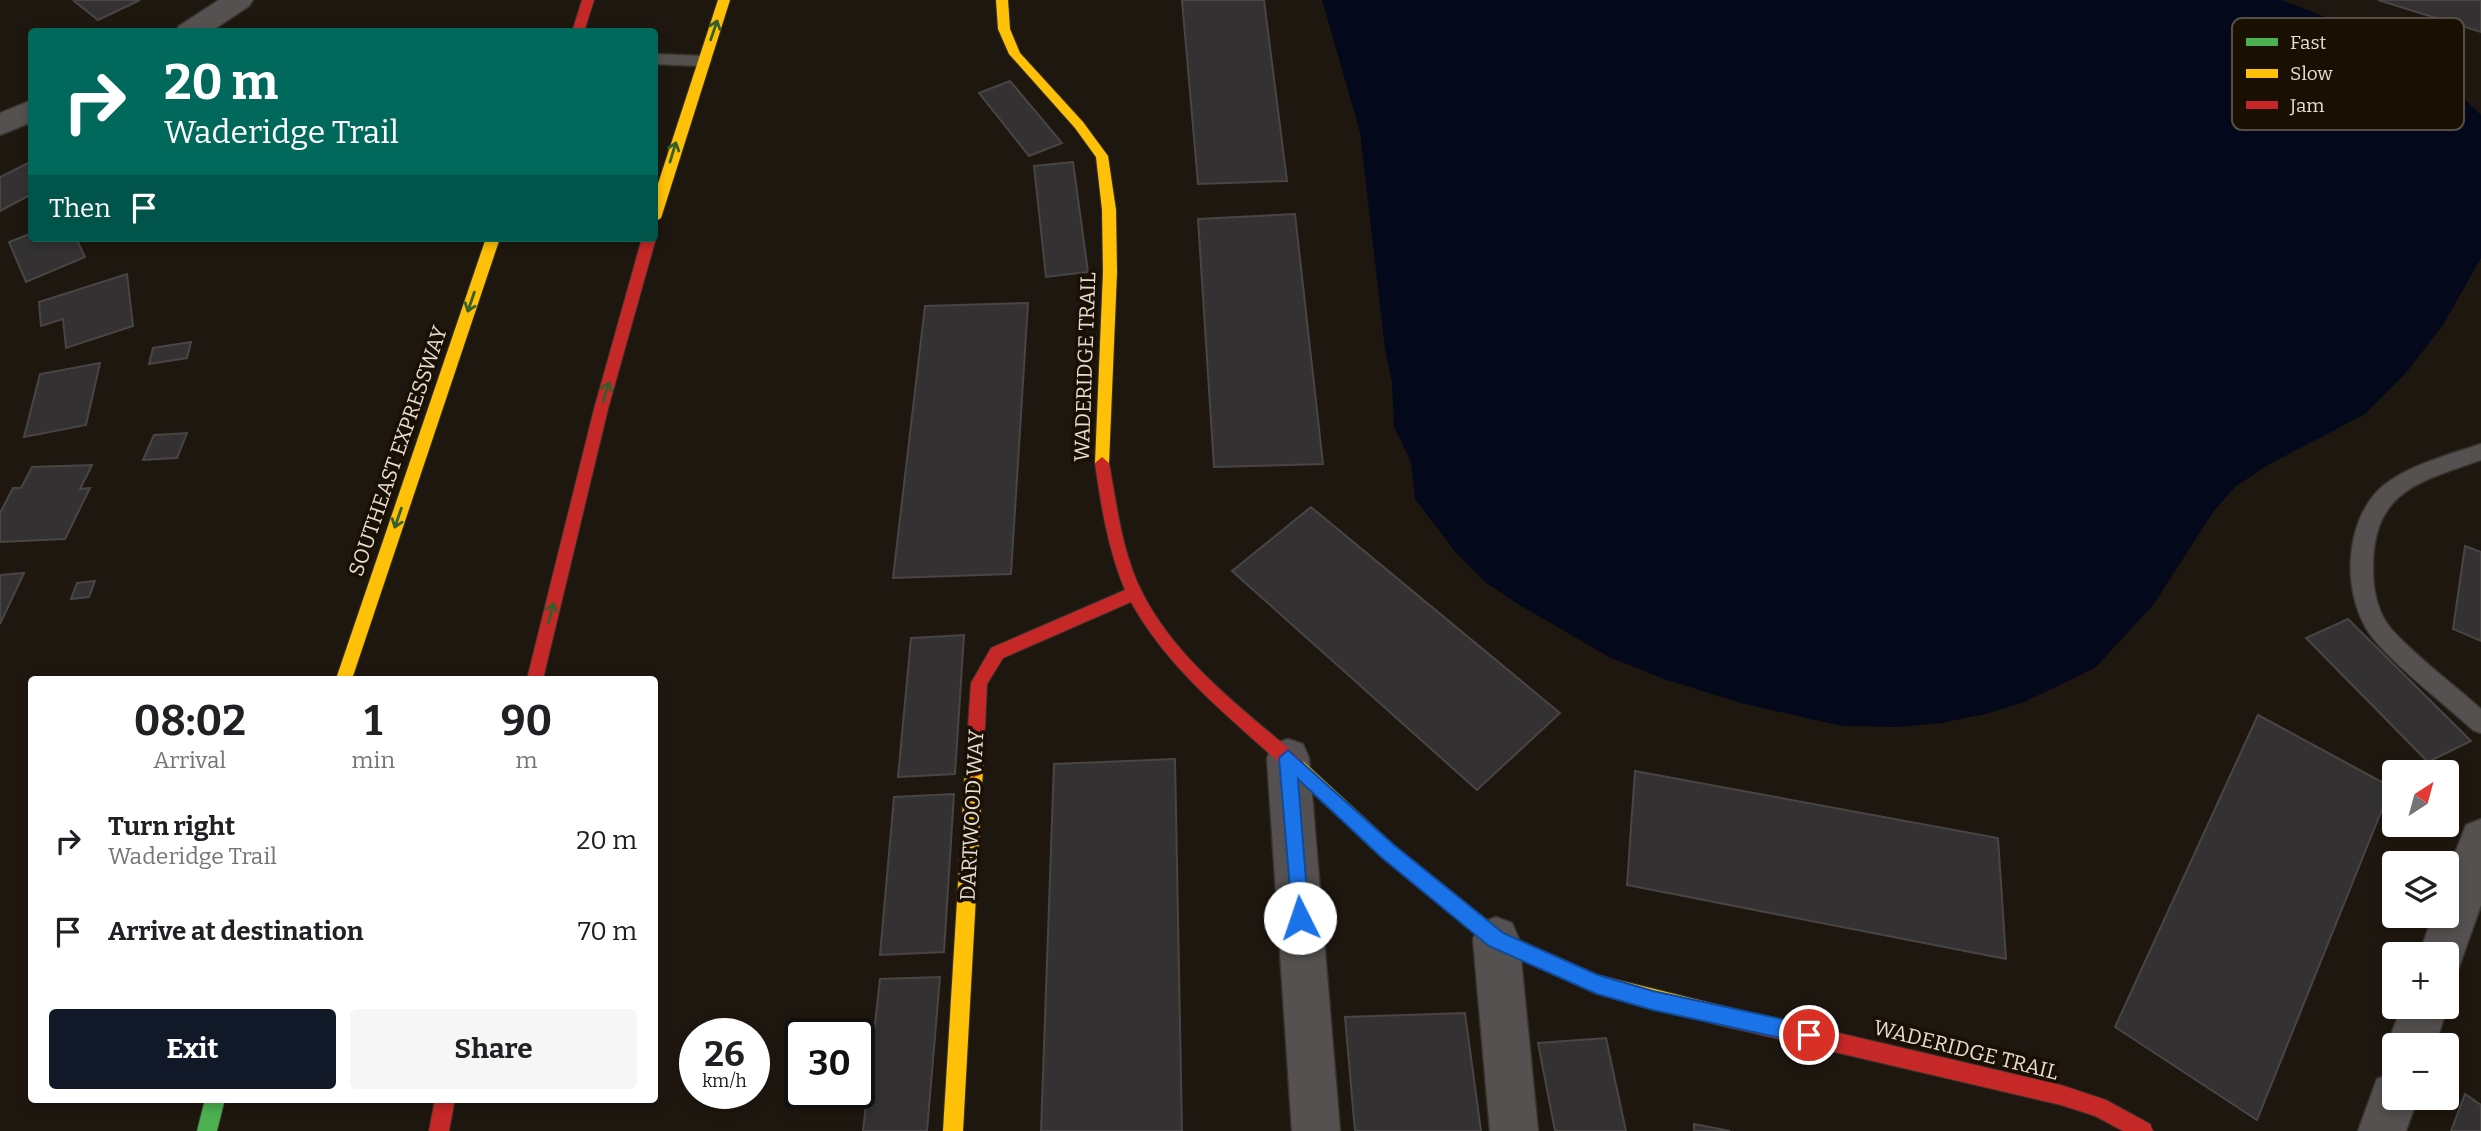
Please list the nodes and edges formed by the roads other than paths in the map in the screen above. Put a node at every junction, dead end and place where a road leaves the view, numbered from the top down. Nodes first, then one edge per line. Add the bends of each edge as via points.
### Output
1 (239, 0) edge
2 (588, 0) edge
3 (724, 0) edge
4 (1002, 0) edge
5 (195, 28) edge
6 (579, 28) edge
7 (658, 59) edge
8 (703, 61) junction
9 (28, 112) edge
10 (0, 125) edge
11 (658, 205) edge
12 (493, 242) edge
13 (648, 242) edge
14 (2481, 452) edge
15 (1135, 593) junction
16 (345, 676) edge
17 (536, 676) edge
18 (2481, 723) edge
19 (1288, 758) junction
20 (2481, 840) edge
21 (1496, 939) junction
22 (2446, 942) edge
23 (214, 1103) edge
24 (444, 1103) edge
25 (2389, 1110) edge
26 (206, 1131) edge
27 (439, 1131) edge
28 (953, 1131) edge
29 (1316, 1131) edge
30 (1514, 1131) edge
31 (2143, 1131) edge
32 (2382, 1131) edge

1 - 5 street
2 - 6 main road
8 -> 3 main road
4 - 15 main road, WADERIDGE TRAIL via 1004,29 1015,54 1101,156 1110,259 1102,463 1111,516
7 - 8 lane
11 -> 8 main road
9 - 10 street
12 -> 16 main road, SOUTHEAST EXPRESSWAY
17 -> 13 main road via 601,409
14 - 18 lane via 2397,486 2372,512 2362,555 2362,593 2383,635
15 - 19 main road, WADERIDGE TRAIL via 1187,666
15 - 28 main road, DARTWOOD WAY via 997,653 979,682
19 - 21 main road, WADERIDGE TRAIL via 1388,851
19 - 29 street
20 - 22 street
21 - 30 street
21 - 31 main road, WADERIDGE TRAIL via 1597,984 2060,1095 2099,1107
23 - 26 main road
24 - 27 main road
25 - 32 street

